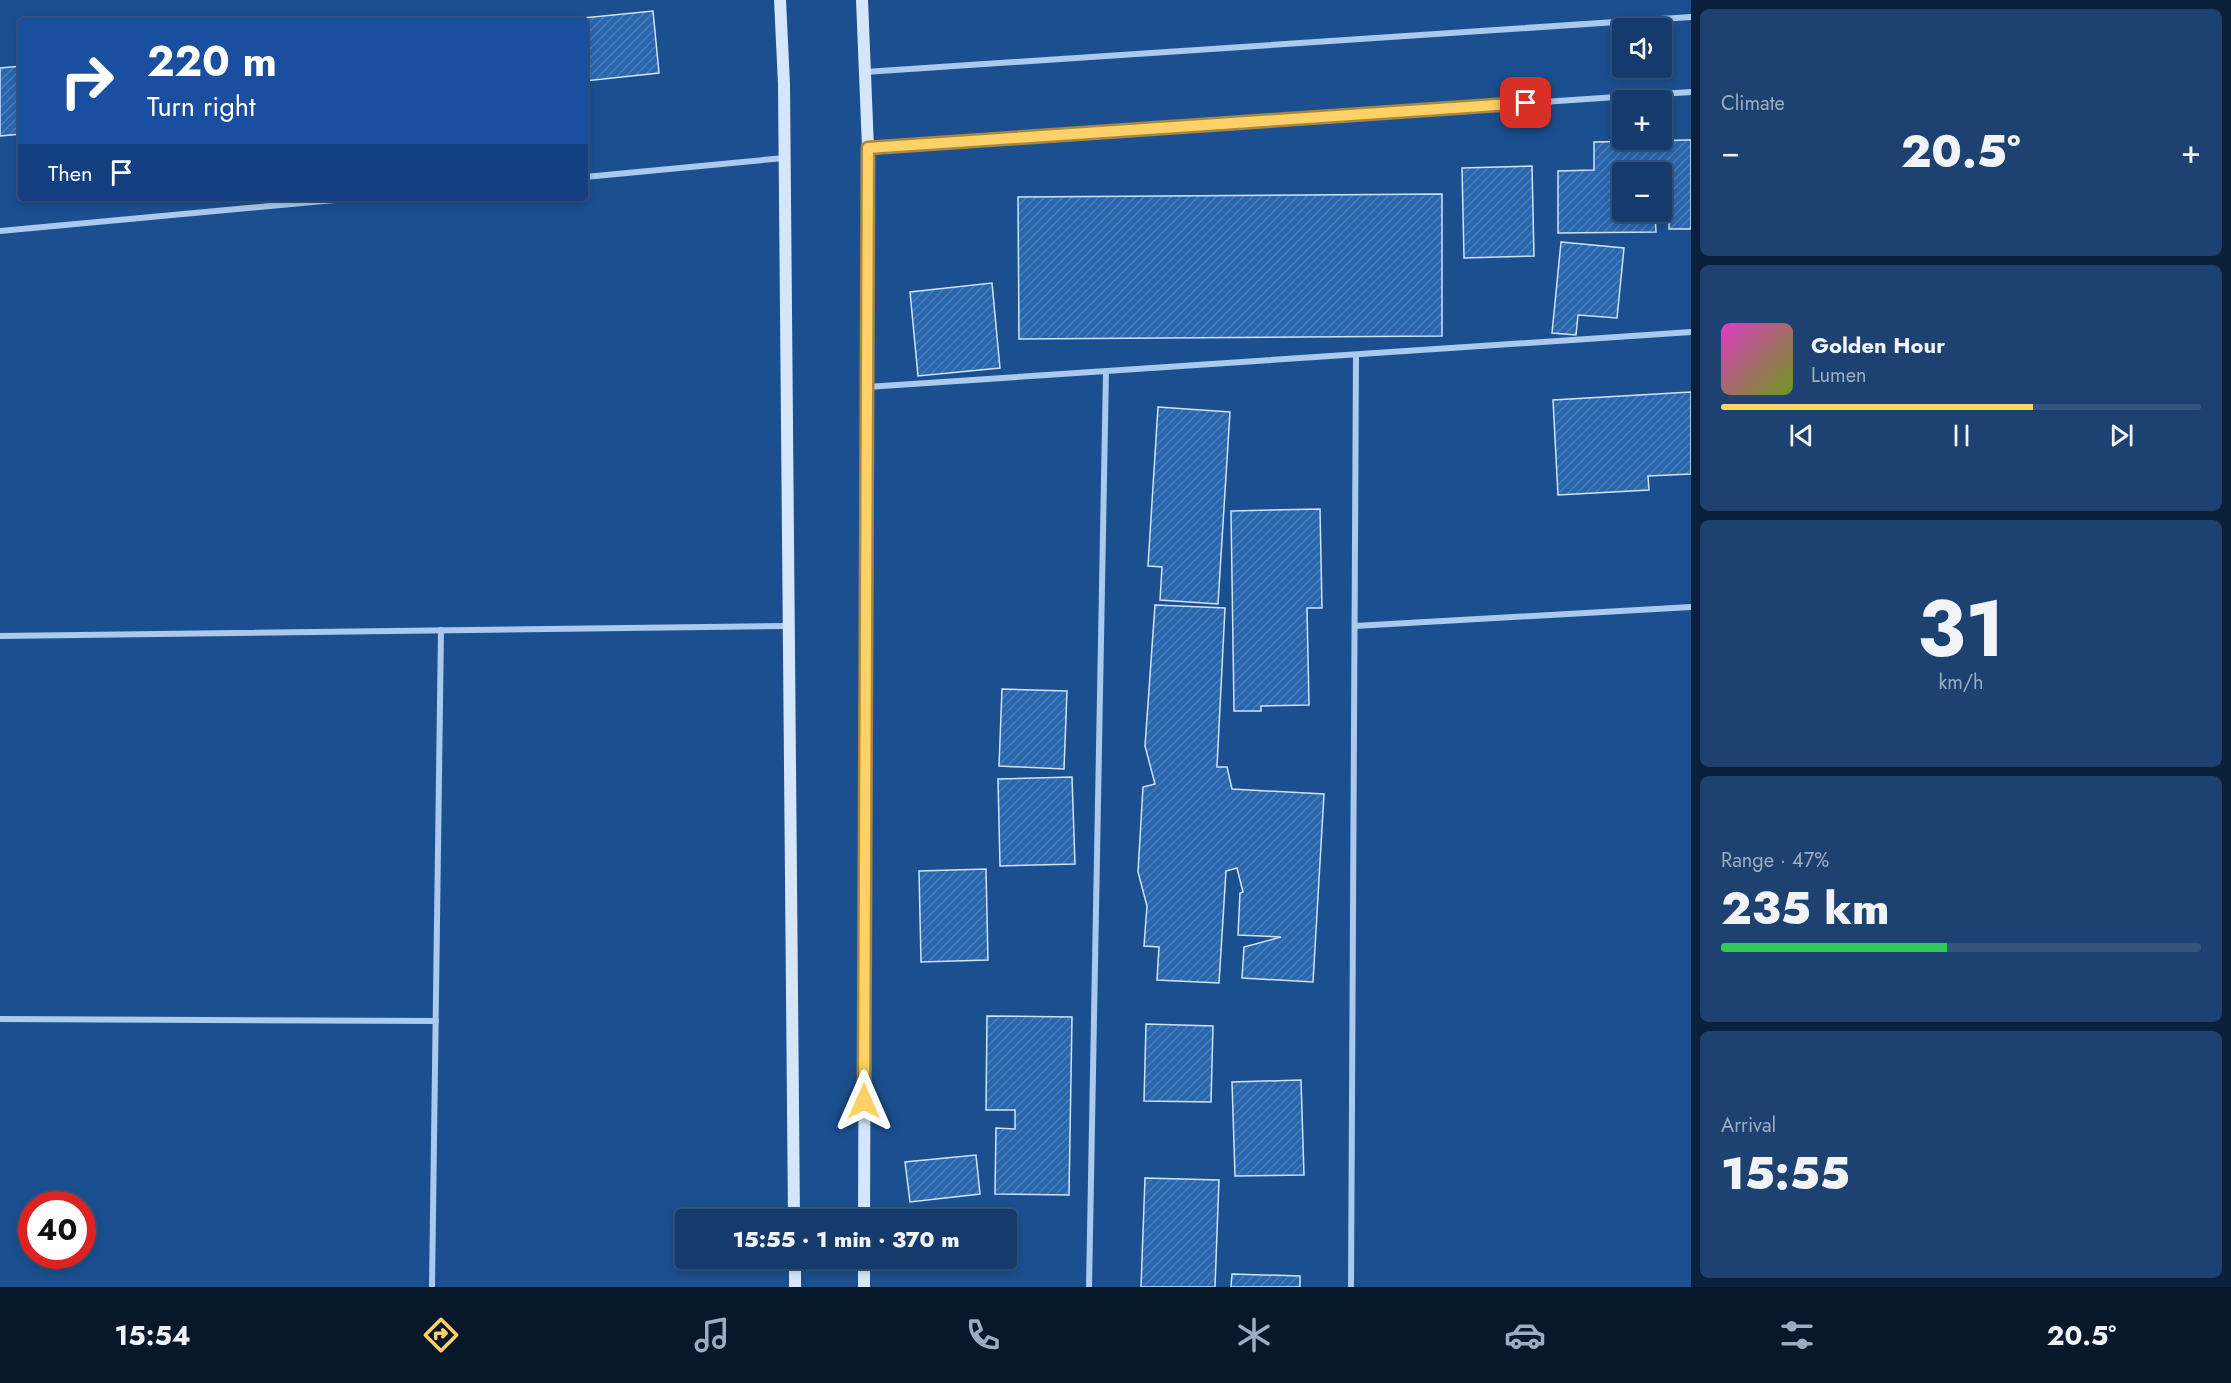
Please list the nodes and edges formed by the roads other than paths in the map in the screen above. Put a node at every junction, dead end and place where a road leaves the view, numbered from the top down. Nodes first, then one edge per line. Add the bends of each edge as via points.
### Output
1 (780, 0) edge
2 (862, 0) edge
3 (1691, 17) edge
4 (865, 72) junction
5 (1691, 92) edge
6 (868, 148) junction
7 (784, 158) junction
8 (588, 177) edge
9 (324, 201) edge
10 (0, 231) edge
11 (1691, 332) edge
12 (1356, 355) junction
13 (1106, 371) junction
14 (867, 387) junction
15 (1691, 607) edge
16 (789, 626) junction
17 (1355, 626) junction
18 (441, 630) junction
19 (0, 636) edge
20 (0, 1019) edge
21 (436, 1021) junction
22 (794, 1209) edge
23 (864, 1209) edge
24 (795, 1269) edge
25 (864, 1269) edge
26 (432, 1287) edge
27 (795, 1287) edge
28 (864, 1287) edge
29 (1089, 1287) edge
30 (1351, 1287) edge

1 - 7 street
2 - 4 street
3 - 4 street
4 - 6 street
5 - 6 street
6 - 14 street
7 - 8 street
7 - 16 street
9 - 10 street
11 - 12 street
12 - 13 street
12 - 17 street
13 - 14 street
13 - 29 street
14 - 23 street
15 - 17 street
16 - 18 street
16 - 22 street
17 - 30 street
18 - 19 street
18 - 21 street
20 - 21 street
21 - 26 street
24 - 27 street
25 - 28 street

